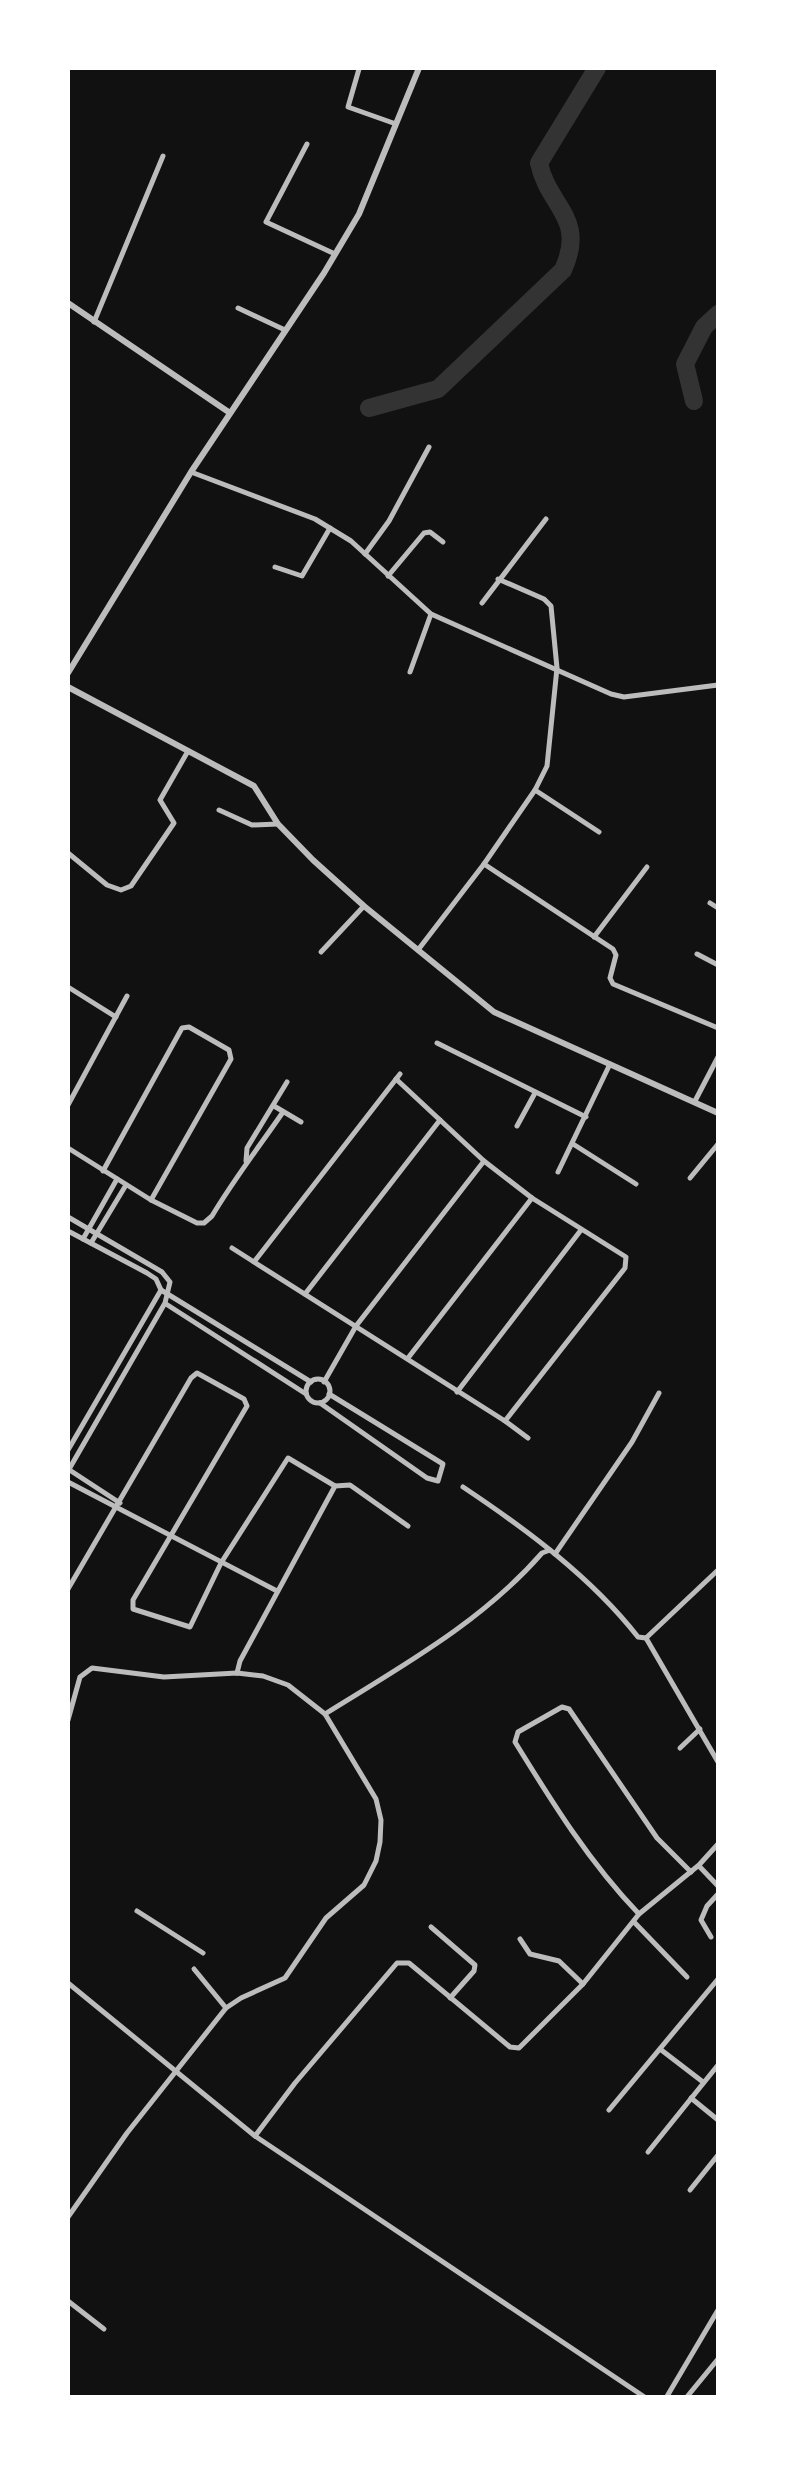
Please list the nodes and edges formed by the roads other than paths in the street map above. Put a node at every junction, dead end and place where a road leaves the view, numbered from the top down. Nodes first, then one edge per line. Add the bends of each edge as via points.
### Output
1 (360, 68) edge
2 (419, 68) edge
3 (396, 124) junction
4 (308, 144) dead end
5 (162, 156) dead end
6 (335, 254) junction
7 (68, 304) edge
8 (238, 308) dead end
9 (94, 322) junction
10 (284, 330) junction
11 (230, 412) junction
12 (428, 447) dead end
13 (191, 472) junction
14 (546, 519) dead end
15 (330, 528) junction
16 (444, 542) dead end
17 (365, 554) junction
18 (275, 567) dead end
19 (388, 576) junction
20 (498, 580) junction
21 (482, 603) dead end
22 (431, 614) junction
23 (557, 668) junction
24 (410, 672) dead end
25 (68, 673) edge
26 (718, 685) edge
27 (68, 687) edge
28 (188, 751) junction
29 (535, 790) junction
30 (219, 810) dead end
31 (278, 824) junction
32 (599, 832) dead end
33 (68, 853) edge
34 (484, 864) junction
35 (646, 868) dead end
36 (710, 904) dead end
37 (364, 906) junction
38 (718, 908) edge
39 (594, 937) junction
40 (418, 950) junction
41 (321, 952) dead end
42 (697, 954) dead end
43 (718, 965) edge
44 (68, 988) edge
45 (127, 996) dead end
46 (116, 1016) junction
47 (718, 1028) edge
48 (437, 1044) dead end
49 (718, 1056) edge
50 (610, 1064) junction
51 (287, 1082) dead end
52 (535, 1093) junction
53 (695, 1101) junction
54 (68, 1105) edge
55 (274, 1106) junction
56 (283, 1112) junction
57 (718, 1113) edge
58 (586, 1116) junction
59 (440, 1120) junction
60 (301, 1122) dead end
61 (516, 1126) dead end
62 (574, 1144) junction
63 (718, 1144) edge
64 (68, 1148) edge
65 (246, 1161) junction
66 (484, 1161) junction
67 (103, 1171) junction
68 (558, 1172) dead end
69 (690, 1178) dead end
70 (117, 1179) junction
71 (636, 1184) dead end
72 (126, 1185) junction
73 (532, 1198) junction
74 (151, 1200) junction
75 (68, 1216) edge
76 (88, 1228) junction
77 (581, 1230) junction
78 (68, 1231) edge
79 (98, 1233) junction
80 (82, 1239) junction
81 (91, 1243) junction
82 (232, 1248) dead end
83 (254, 1262) junction
84 (161, 1290) junction
85 (170, 1294) junction
86 (305, 1294) junction
87 (157, 1298) junction
88 (165, 1303) junction
89 (356, 1326) junction
90 (408, 1358) junction
91 (311, 1382) junction
92 (324, 1382) junction
93 (457, 1392) junction
94 (659, 1393) dead end
95 (306, 1394) junction
96 (329, 1394) junction
97 (320, 1403) junction
98 (505, 1421) junction
99 (528, 1438) dead end
100 (68, 1450) edge
101 (68, 1470) edge
102 (68, 1482) edge
103 (335, 1486) junction
104 (463, 1487) dead end
105 (117, 1503) junction
106 (408, 1526) dead end
107 (169, 1535) junction
108 (553, 1552) junction
109 (221, 1563) junction
110 (718, 1570) edge
111 (68, 1589) edge
112 (277, 1591) junction
113 (646, 1638) junction
114 (237, 1674) junction
115 (325, 1714) junction
116 (68, 1720) edge
117 (700, 1730) junction
118 (680, 1748) dead end
119 (718, 1762) edge
120 (718, 1844) edge
121 (698, 1865) junction
122 (691, 1872) junction
123 (718, 1886) edge
124 (718, 1894) edge
125 (137, 1911) dead end
126 (638, 1914) junction
127 (634, 1922) junction
128 (431, 1927) dead end
129 (711, 1937) dead end
130 (520, 1940) dead end
131 (204, 1953) dead end
132 (194, 1969) dead end
133 (687, 1978) dead end
134 (718, 1978) edge
135 (68, 1984) edge
136 (583, 1984) junction
137 (450, 1998) junction
138 (226, 2008) junction
139 (660, 2049) junction
140 (718, 2068) edge
141 (177, 2070) junction
142 (704, 2082) junction
143 (691, 2098) junction
144 (609, 2110) dead end
145 (718, 2120) edge
146 (255, 2136) junction
147 (648, 2152) dead end
148 (718, 2155) edge
149 (690, 2190) dead end
150 (68, 2198) edge
151 (77, 2204) junction
152 (68, 2218) edge
153 (68, 2300) edge
154 (718, 2311) edge
155 (104, 2329) dead end
156 (718, 2359) edge
157 (646, 2398) edge
158 (666, 2398) edge
159 (686, 2398) edge

1 - 3 street via 348,106
2 - 3 street
3 - 6 street
4 - 6 street via 266,223
5 - 9 street
6 - 10 street
7 - 9 street
8 - 10 street
9 - 11 street
10 - 11 street
11 - 13 street
12 - 17 street via 390,522
13 - 15 street
13 - 25 street
14 - 20 street
15 - 17 street
15 - 18 street via 302,576
16 - 19 street via 424,532
17 - 19 street
19 - 22 street
20 - 21 street
20 - 23 street via 549,602
22 - 23 street
22 - 24 street
23 - 26 street via 620,697
23 - 29 street via 550,754
27 - 28 street
28 - 31 street via 254,786
28 - 33 street via 160,800 174,823 132,886 108,885
29 - 32 street
29 - 34 street
30 - 31 street via 252,825
31 - 37 street
34 - 39 street
34 - 40 street
35 - 39 street
36 - 38 street
37 - 40 street
37 - 41 street
39 - 47 street via 616,952 614,984
40 - 50 street via 494,1012
42 - 43 street
44 - 46 street
45 - 46 street
46 - 54 street
48 - 52 street
49 - 53 street
50 - 53 street
50 - 58 street
51 - 55 street
52 - 58 street
52 - 61 street
53 - 57 street
55 - 56 street
55 - 65 street via 247,1148
56 - 60 street
56 - 65 street
58 - 62 street
59 - 66 street
59 - 83 street via 398,1076
59 - 86 street
62 - 68 street
62 - 71 street
63 - 69 street
64 - 67 street
65 - 74 street via 204,1223
66 - 73 street
66 - 89 street
67 - 70 street
67 - 74 street via 182,1028 229,1050 231,1059
70 - 72 street
70 - 76 street
72 - 74 street
72 - 79 street
73 - 77 street
73 - 90 street
75 - 76 street
76 - 79 street
76 - 80 street
77 - 93 street
77 - 98 street via 628,1263
78 - 80 street
79 - 81 street
79 - 85 street via 165,1274
80 - 81 street
81 - 84 street via 154,1277
82 - 83 street
83 - 86 street
84 - 85 street
84 - 87 street
85 - 88 street
85 - 91 street
86 - 89 street
87 - 88 street
87 - 100 street
88 - 95 street
88 - 101 street
89 - 90 street
89 - 92 street
90 - 93 street
91 - 92 street
91 - 95 street
92 - 96 street
93 - 98 street
94 - 108 street
95 - 97 street
96 - 97 street
96 - 97 street via 443,1464 440,1478 428,1478
98 - 99 street
101 - 105 street
102 - 105 street
103 - 106 street via 350,1485
103 - 109 street via 288,1458
103 - 112 street
104 - 108 street
105 - 107 street
105 - 107 street via 194,1374 244,1400
105 - 111 street
107 - 109 street
107 - 109 street via 134,1610 189,1628
108 - 113 street
108 - 115 street via 542,1553 492,1605
109 - 112 street
110 - 113 street
112 - 114 street
113 - 117 street
114 - 115 street via 274,1679
114 - 116 street via 176,1678 92,1668 80,1677
115 - 138 street via 380,1810 376,1862 285,1978
117 - 118 street
117 - 119 street
120 - 121 street
121 - 122 street
121 - 123 street
122 - 126 street
122 - 126 street via 657,1838 569,1709 518,1732 515,1742 573,1833
124 - 129 street via 701,1920
125 - 131 street
126 - 127 street
127 - 133 street
127 - 136 street
128 - 137 street via 475,1967
130 - 136 street via 530,1954 559,1961
132 - 138 street
134 - 139 street
135 - 141 street
136 - 137 street via 519,2048
137 - 146 street via 409,1963 398,1963
138 - 141 street
139 - 142 street
139 - 144 street
140 - 142 street
141 - 146 street
141 - 151 street
142 - 143 street
143 - 145 street
143 - 147 street
146 - 157 street
148 - 149 street
150 - 151 street
151 - 152 street
153 - 155 street
154 - 158 street
156 - 159 street

